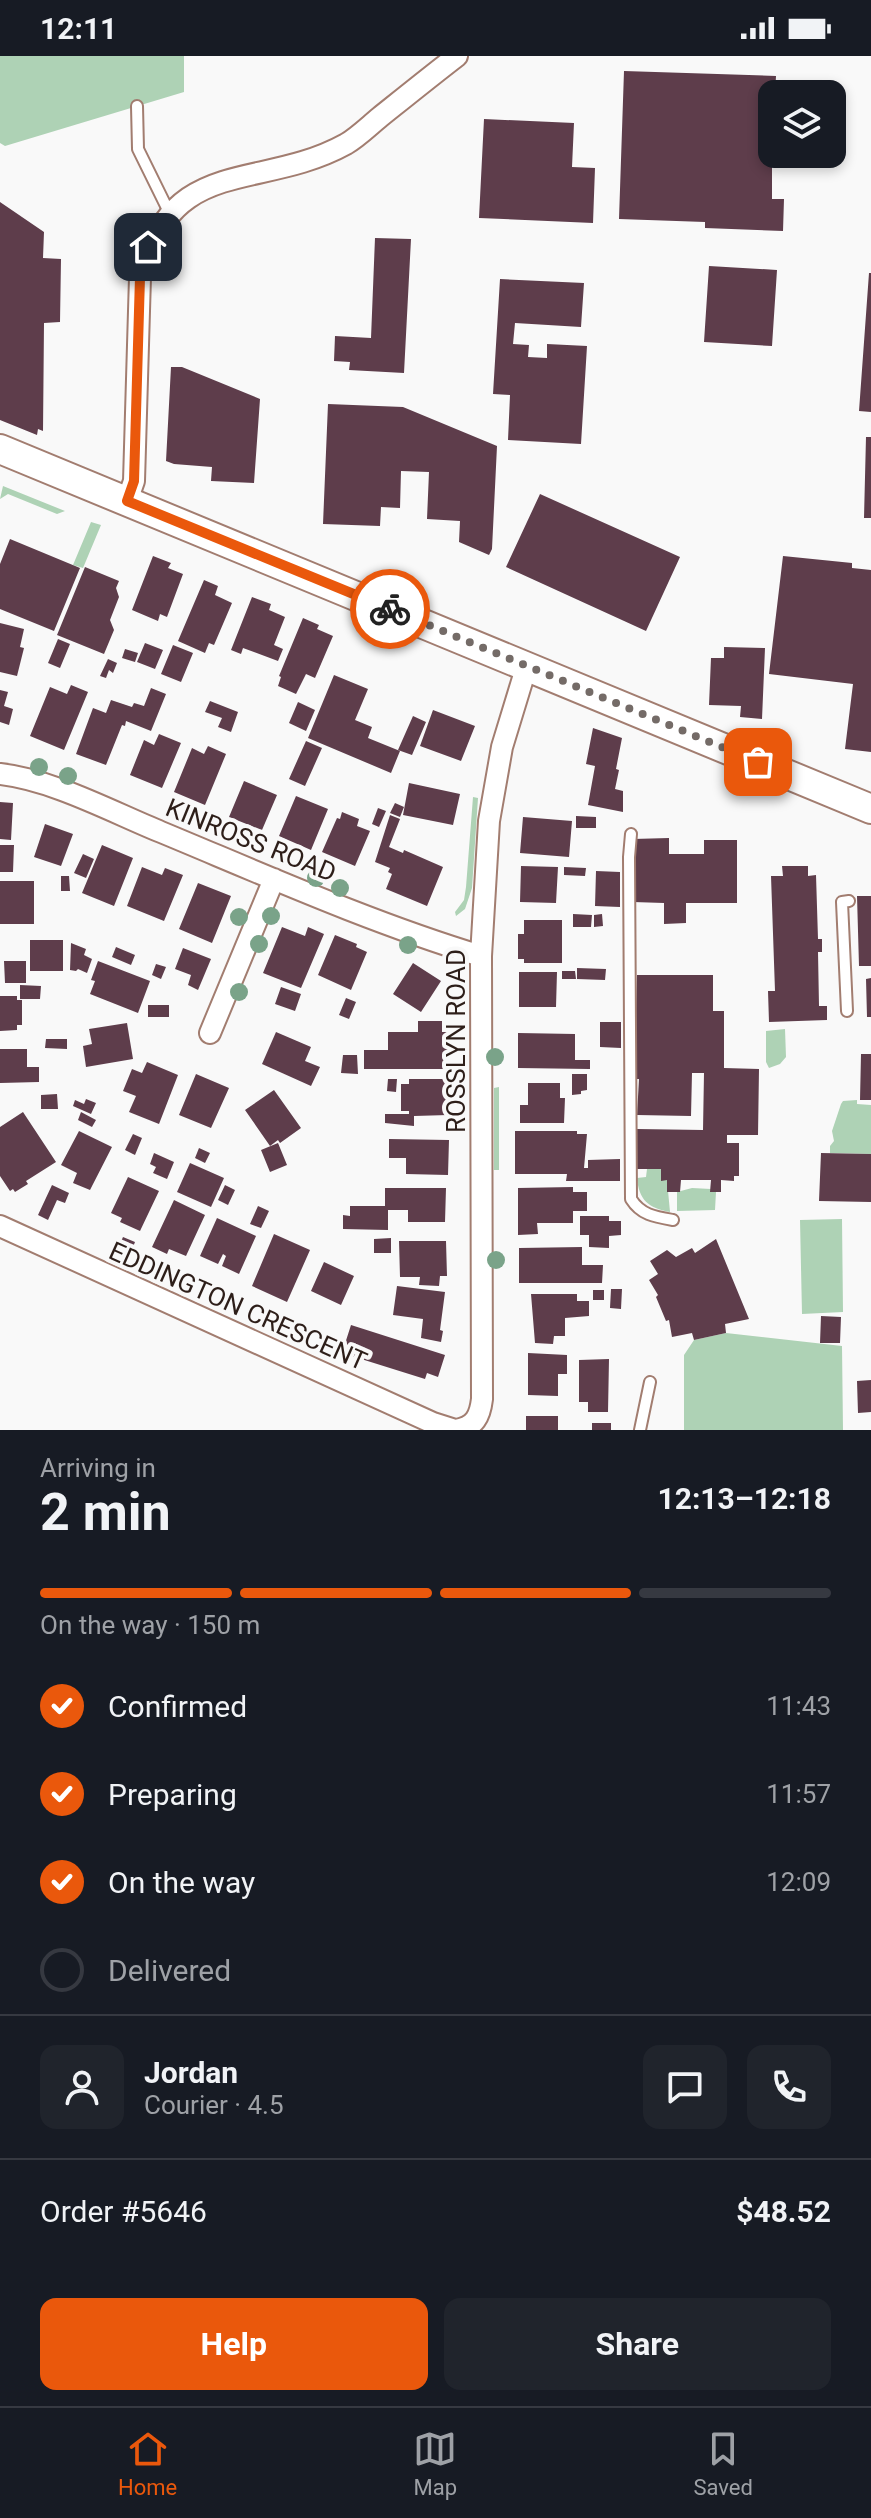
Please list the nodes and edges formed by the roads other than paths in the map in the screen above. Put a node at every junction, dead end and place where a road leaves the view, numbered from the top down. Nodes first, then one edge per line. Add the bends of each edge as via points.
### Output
1 (457, 56) edge
2 (137, 106) dead end
3 (169, 212) junction
4 (0, 449) edge
5 (127, 501) junction
6 (527, 665) junction
7 (0, 774) edge
8 (871, 809) edge
9 (631, 834) dead end
10 (274, 879) junction
11 (849, 901) dead end
12 (481, 956) junction
13 (847, 1011) dead end
14 (210, 1033) dead end
15 (673, 1220) dead end
16 (0, 1226) edge
17 (650, 1382) dead end
18 (478, 1425) edge
19 (456, 1430) edge
20 (640, 1430) edge

1 - 3 street via 348,143 300,164 242,175 197,192
2 - 3 lane via 138,149
3 - 5 street via 148,247 140,277 134,481
4 - 5 main road
5 - 6 main road
6 - 8 main road
6 - 12 street, ROSSLYN ROAD via 502,747 489,821
7 - 10 street, KINROSS ROAD via 54,787
9 - 15 lane via 631,1199 649,1215
10 - 12 street, KINROSS ROAD
10 - 14 street
11 - 13 lane via 842,902
12 - 18 street, ROSSLYN ROAD
16 - 19 street, EDDINGTON CRESCENT
17 - 20 lane
18 - 19 street, EDDINGTON CRESCENT

